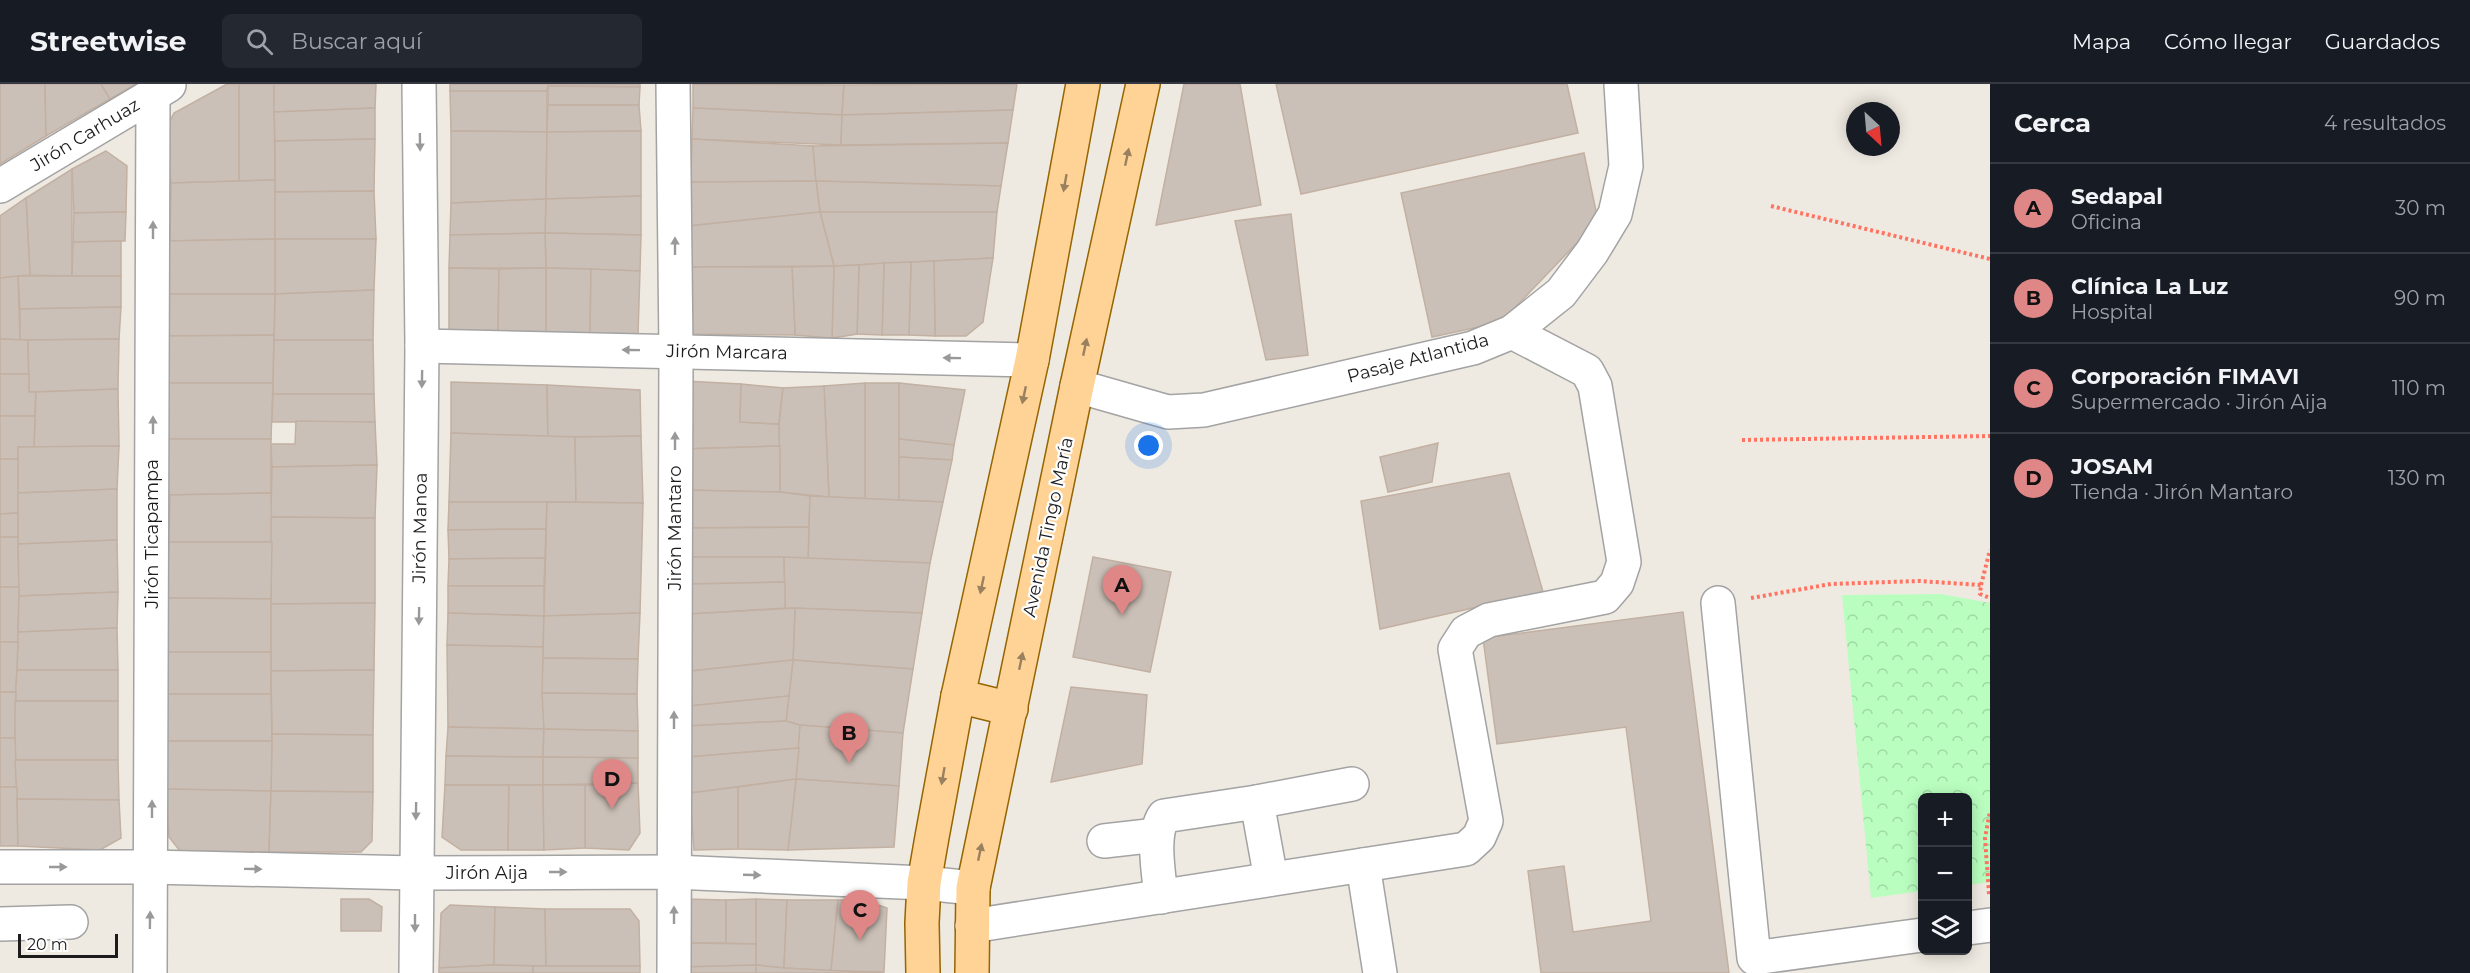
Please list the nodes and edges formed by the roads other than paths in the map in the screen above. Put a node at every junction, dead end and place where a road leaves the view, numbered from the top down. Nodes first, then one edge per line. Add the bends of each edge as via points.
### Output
1 (419, 84) edge
2 (674, 84) edge
3 (1083, 84) edge
4 (1143, 84) edge
5 (1621, 84) edge
6 (162, 89) edge
7 (0, 186) edge
8 (1512, 332) junction
9 (422, 346) junction
10 (676, 351) junction
11 (1032, 360) junction
12 (1077, 386) junction
13 (1718, 603) road end
14 (958, 696) junction
15 (1011, 709) junction
16 (1352, 784) dead end
17 (1257, 802) junction
18 (1156, 835) junction
19 (1104, 841) dead end
20 (1363, 865) junction
21 (0, 867) edge
22 (152, 867) junction
23 (674, 872) junction
24 (415, 873) junction
25 (1271, 879) junction
26 (924, 883) junction
27 (973, 888) junction
28 (1161, 897) junction
29 (71, 922) dead end
30 (0, 924) edge
31 (1990, 925) edge
32 (972, 926) junction
33 (1972, 927) edge
34 (1918, 936) edge
35 (150, 973) edge
36 (416, 973) edge
37 (674, 973) edge
38 (923, 973) edge
39 (972, 973) edge
40 (1380, 973) edge

1 -> 9 street, Jirón Manoa
10 -> 2 street, Jirón Mantaro
3 -> 11 main road
12 -> 4 main road, Avenida Tingo María
5 - 8 street, Pasaje Atlantida via 1626,166 1615,214 1561,293
6 - 7 street, Jirón Carhuaz
22 -> 6 street, Jirón Ticapampa
8 - 12 street, Pasaje Atlantida via 1473,348 1204,410 1168,412
8 - 20 street via 1587,371 1595,386 1624,562 1617,583 1605,597 1489,620 1466,632 1455,649 1486,820 1479,837 1466,849
10 -> 9 street, Jirón Marcara
9 -> 24 street, Jirón Manoa
11 -> 10 street, Jirón Marcara
23 -> 10 street, Jirón Mantaro
11 -> 14 main road
15 -> 12 main road, Avenida Tingo María
13 - 34 street via 1754,958
14 - 15 main road
14 -> 26 main road
27 -> 15 main road, Avenida Tingo María
16 - 17 street
17 - 18 street via 1164,816
17 - 25 street
18 - 19 street
18 - 28 street
20 - 25 street
20 - 40 street
21 -> 22 street, Jirón Aija
22 -> 24 street, Jirón Aija
35 -> 22 street, Jirón Ticapampa
24 -> 23 street, Jirón Aija
23 -> 26 street, Jirón Aija
37 -> 23 street, Jirón Mantaro
24 -> 36 street, Jirón Manoa
25 - 28 street
26 - 27 street, Jirón Aija
26 - 38 main road
27 - 32 main road, Avenida Tingo María
28 - 32 street
29 - 30 street
31 - 33 street
32 - 39 main road, Avenida Tingo María

